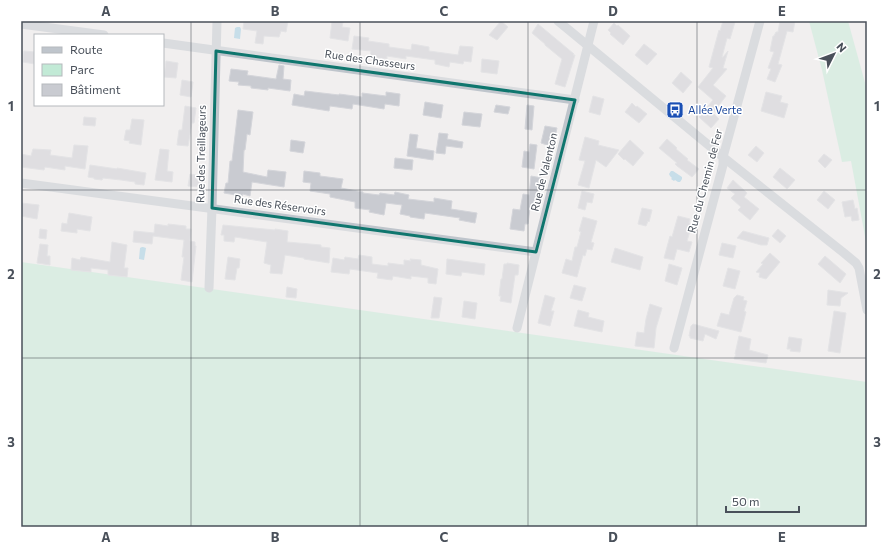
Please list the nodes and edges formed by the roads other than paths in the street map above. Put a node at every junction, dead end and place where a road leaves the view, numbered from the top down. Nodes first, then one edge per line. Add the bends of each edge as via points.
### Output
1 (217, 21) edge
2 (558, 21) edge
3 (594, 21) edge
4 (760, 21) edge
5 (21, 24) edge
6 (96, 34) edge
7 (164, 43) edge
8 (589, 46) junction
9 (216, 51) junction
10 (575, 100) junction
11 (724, 157) junction
12 (21, 183) edge
13 (212, 208) junction
14 (536, 252) junction
15 (209, 288) dead end
16 (867, 310) edge
17 (517, 328) dead end
18 (674, 348) dead end

1 - 9 street, Rue des Treillageurs
2 - 8 street
3 - 8 street, Rue de Valenton
4 - 11 street, Rue du Chemin de Fer
5 - 6 street
7 - 9 street, Rue des Chasseurs
8 - 10 street, Rue de Valenton
8 - 11 street
9 - 10 street, Rue des Chasseurs
9 - 13 street, Rue des Treillageurs
10 - 14 street, Rue de Valenton
11 - 16 street via 856,263
11 - 18 street, Rue du Chemin de Fer
12 - 13 street, Rue des Réservoirs
13 - 14 street, Rue des Réservoirs
13 - 15 street, Rue des Treillageurs
14 - 17 street, Rue de Valenton

